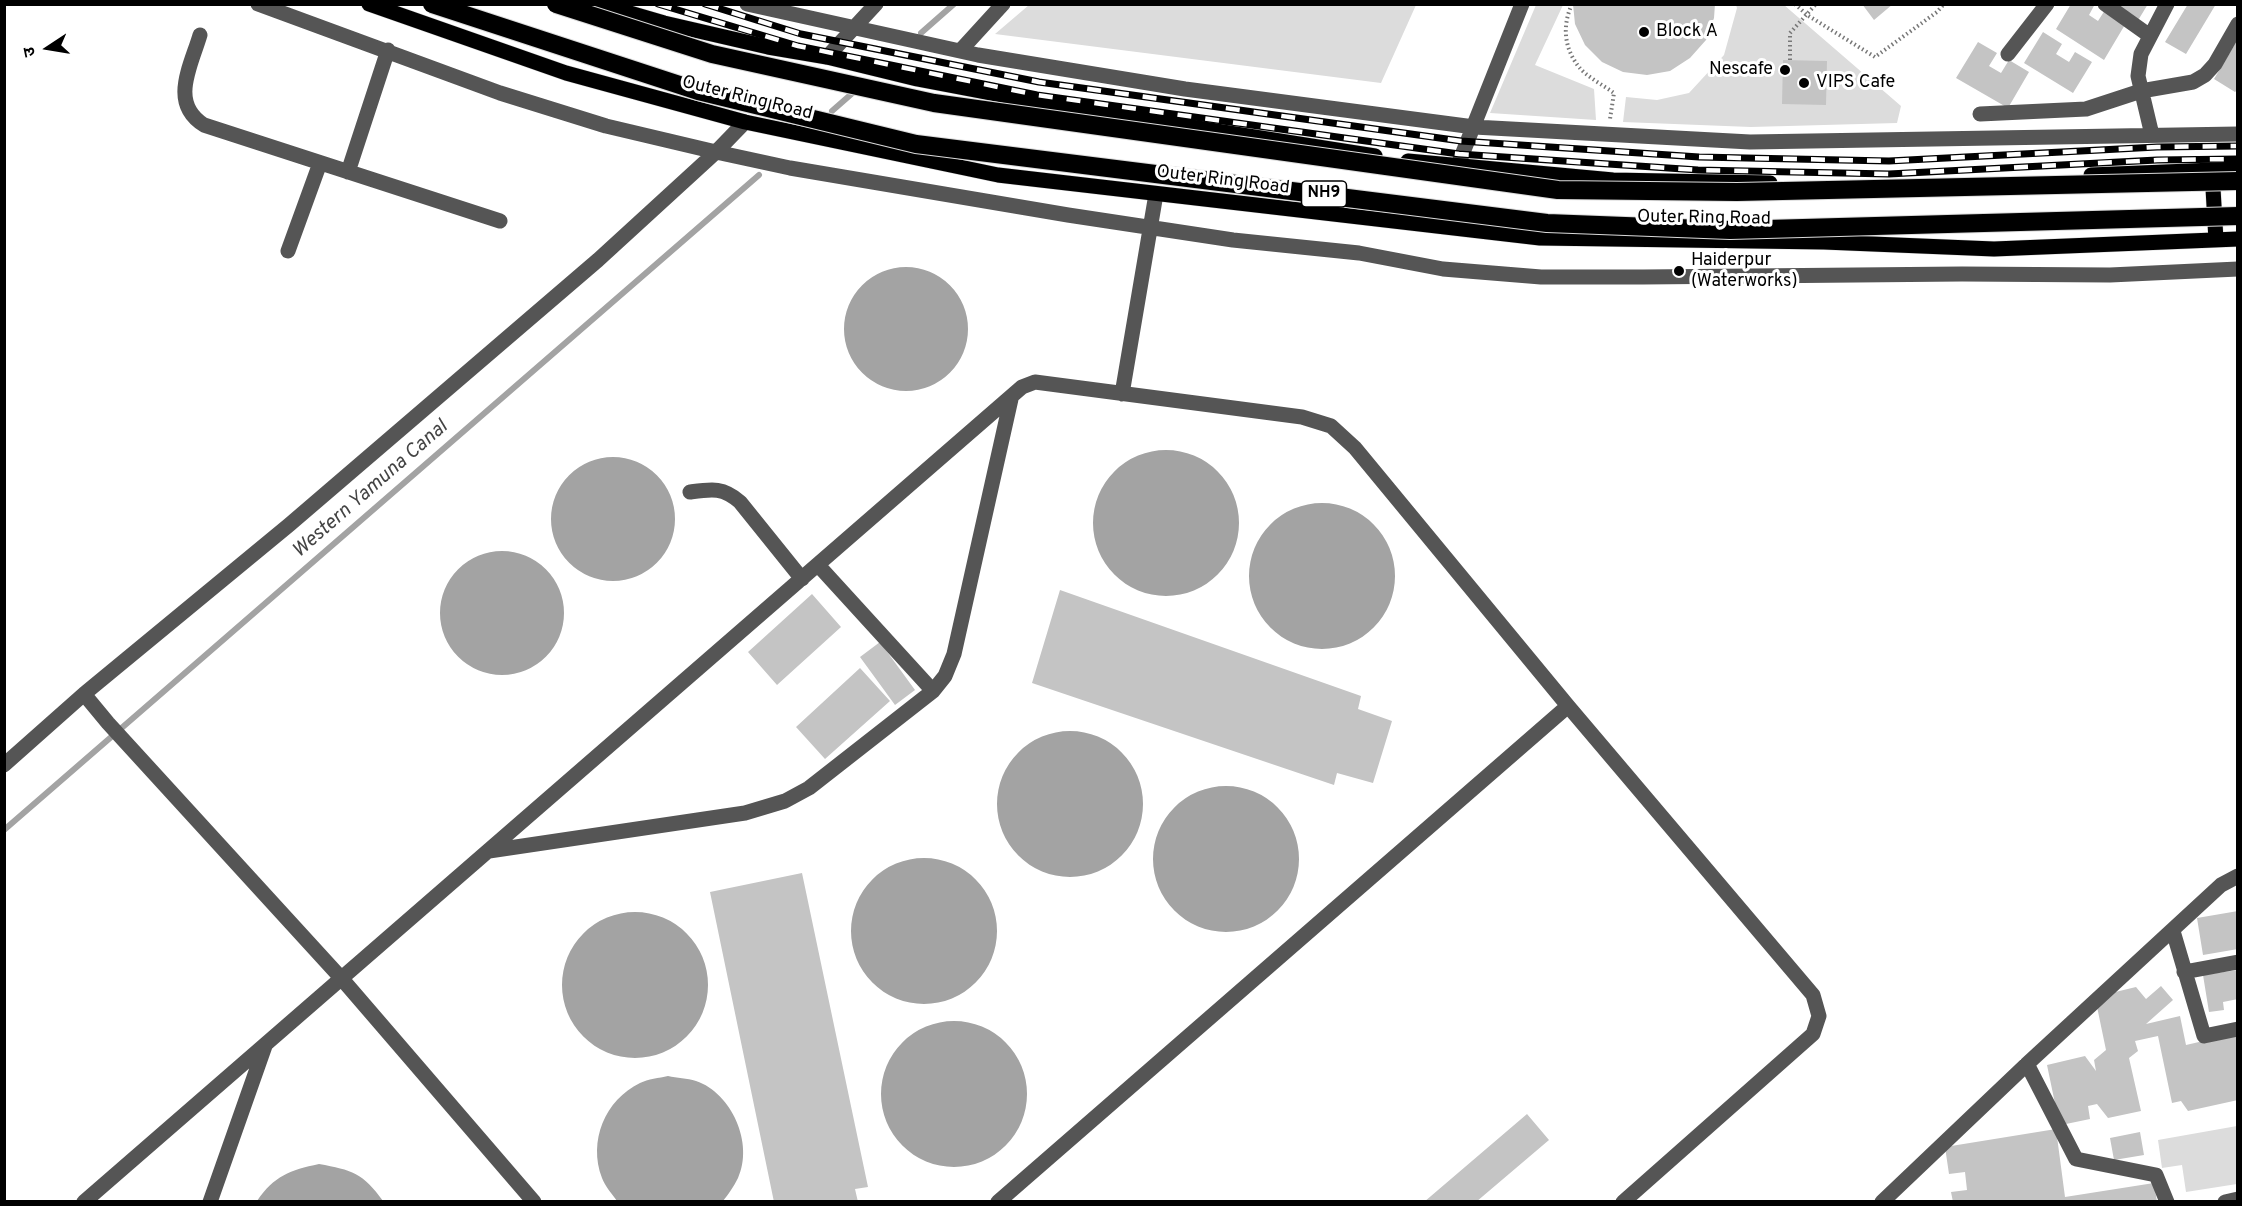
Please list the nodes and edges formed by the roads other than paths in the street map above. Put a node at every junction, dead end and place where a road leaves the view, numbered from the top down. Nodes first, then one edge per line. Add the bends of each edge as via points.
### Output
1 (258, 4) edge
2 (369, 4) edge
3 (432, 4) edge
4 (556, 4) edge
5 (598, 4) edge
6 (747, 4) edge
7 (876, 4) edge
8 (1003, 4) edge
9 (1522, 4) edge
10 (2047, 4) edge
11 (2105, 4) edge
12 (2167, 4) edge
13 (2238, 24) edge
14 (856, 27) junction
15 (200, 35) dead end
16 (2150, 36) junction
17 (387, 50) junction
18 (960, 51) junction
19 (2008, 54) dead end
20 (827, 57) junction
21 (2141, 91) junction
22 (1980, 114) dead end
23 (745, 122) junction
24 (1474, 127) junction
25 (2238, 134) edge
26 (2152, 135) junction
27 (716, 152) junction
28 (320, 163) junction
29 (1458, 165) junction
30 (2238, 169) edge
31 (2212, 171) junction
32 (348, 172) junction
33 (2238, 181) edge
34 (1156, 194) junction
35 (2238, 216) edge
36 (500, 220) dead end
37 (1150, 228) junction
38 (2238, 239) edge
39 (2216, 240) junction
40 (288, 251) dead end
41 (2238, 269) edge
42 (1122, 394) junction
43 (1011, 399) junction
44 (690, 492) dead end
45 (818, 566) junction
46 (802, 579) junction
47 (933, 691) junction
48 (84, 694) junction
49 (1568, 706) junction
50 (4, 765) edge
51 (489, 851) junction
52 (2238, 876) edge
53 (2173, 931) junction
54 (2238, 962) edge
55 (2184, 972) junction
56 (342, 978) junction
57 (2238, 1029) edge
58 (265, 1045) junction
59 (2027, 1064) junction
60 (2238, 1199) edge
61 (84, 1202) edge
62 (210, 1202) edge
63 (534, 1202) edge
64 (998, 1202) edge
65 (1623, 1202) edge
66 (1882, 1202) edge
67 (2167, 1202) edge
68 (2225, 1202) edge

1 - 17 street
2 - 23 main road, Outer Ring Road via 566,73
3 - 35 highway, Outer Ring Road / NH9, bridge via 698,91 916,144 1547,223 1731,230
4 - 33 highway, Outer Ring Road / NH9, bridge via 712,54 934,103 1558,190 1737,192
5 - 20 main road, Outer Ring Road via 676,26
6 - 14 street
7 - 14 street
8 - 18 street
9 - 24 street
10 - 19 street
11 - 16 street
12 - 16 street
13 - 21 street via 2205,75 2193,82
14 - 18 street
14 - 20 street
15 - 28 street via 184,89 185,106 192,118
16 - 21 street via 2141,54
17 - 27 street via 500,93 606,126
17 - 32 street
18 - 24 street via 1185,90
20 - 29 main road, Outer Ring Road via 1064,107 1410,161
21 - 22 street via 2086,109
21 - 26 street
23 - 27 street
23 - 34 main road, Outer Ring Road via 998,175
24 - 26 street via 1750,142
24 - 29 street
25 - 26 street
27 - 37 street
27 - 48 street via 446,391
28 - 32 street
28 - 40 street
29 - 31 main road, Outer Ring Road via 1612,180 1766,183
30 - 31 main road, Outer Ring Road
31 - 39 main road
32 - 36 street
34 - 37 street
34 - 39 main road, Outer Ring Road via 1540,238 1995,249
37 - 41 street via 1359,253 1443,269 1541,277 2110,275
37 - 42 street
38 - 39 main road, Outer Ring Road
42 - 43 street via 1035,382 1022,387
42 - 49 street via 1302,417 1331,426 1355,448
43 - 45 street
43 - 47 street via 954,654 945,676
44 - 46 street via 722,490 732,494
45 - 46 street
45 - 47 street
46 - 51 street
47 - 51 street via 809,788 785,801 745,813
48 - 50 street
48 - 56 street
49 - 64 street
49 - 65 street via 1813,995 1819,1016 1813,1034
51 - 56 street
52 - 53 street via 2221,885
53 - 55 street
53 - 59 street
54 - 55 street
55 - 57 street via 2204,1036
56 - 58 street
56 - 63 street
58 - 61 street
58 - 62 street
59 - 66 street
59 - 67 street via 2076,1159 2156,1175
60 - 68 street

